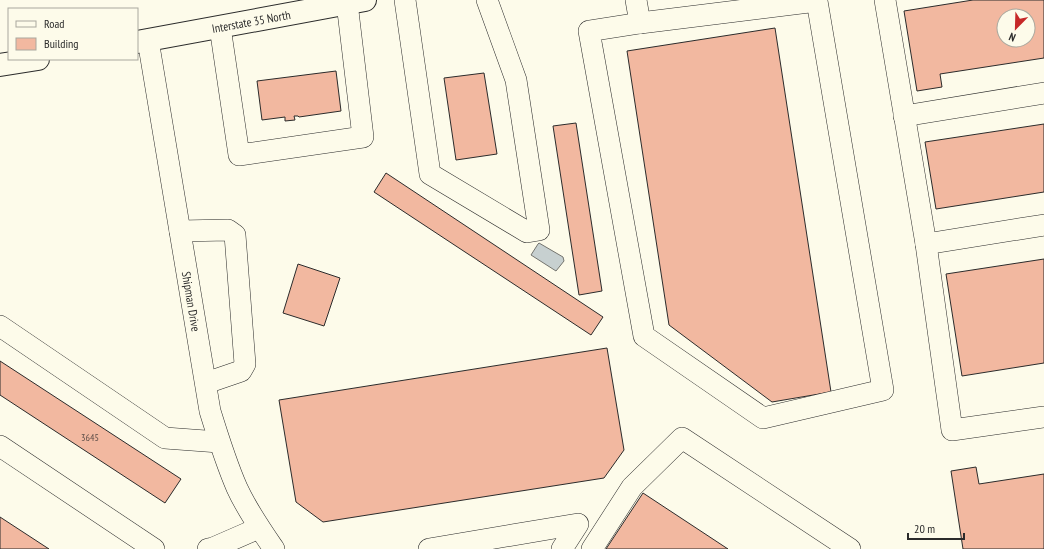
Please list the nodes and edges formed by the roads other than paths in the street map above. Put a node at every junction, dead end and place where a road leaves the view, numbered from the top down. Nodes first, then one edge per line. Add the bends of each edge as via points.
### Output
1 (405, 0) edge
2 (487, 0) edge
3 (636, 0) edge
4 (885, 0) edge
5 (356, 2) edge
6 (640, 23) junction
7 (220, 27) junction
8 (143, 41) edge
9 (32, 60) edge
10 (0, 65) edge
11 (1044, 93) edge
12 (904, 116) junction
13 (1044, 225) edge
14 (180, 231) junction
15 (926, 244) junction
16 (0, 326) edge
17 (206, 384) junction
18 (1044, 417) edge
19 (219, 442) junction
20 (0, 446) edge
21 (259, 528) junction
22 (154, 549) edge
23 (208, 549) edge
24 (274, 549) edge
25 (429, 549) edge
26 (562, 549) edge
27 (592, 549) edge
28 (850, 549) edge

1 - 2 street via 430,174 527,232 538,230 516,80
3 - 6 street
4 - 12 street
5 - 7 main road, Interstate 35 North
5 - 7 street via 362,137 240,155
6 - 6 street via 589,31 644,336 763,418 884,390 818,1
7 - 8 main road, Interstate 35 North
8 - 14 street, Shipman Drive
9 - 10 main road
11 - 12 street
12 - 15 street
13 - 15 street
14 - 17 street, Shipman Drive
14 - 17 street via 228,230 235,235 244,364 241,371
15 - 18 street via 952,430
16 - 19 street via 165,438
17 - 19 street, Shipman Drive via 210,411
19 - 21 street, Shipman Drive via 237,488
20 - 22 street
21 - 23 street
21 - 24 street, Shipman Drive
25 - 26 street via 578,524
27 - 28 street via 632,487 682,438

